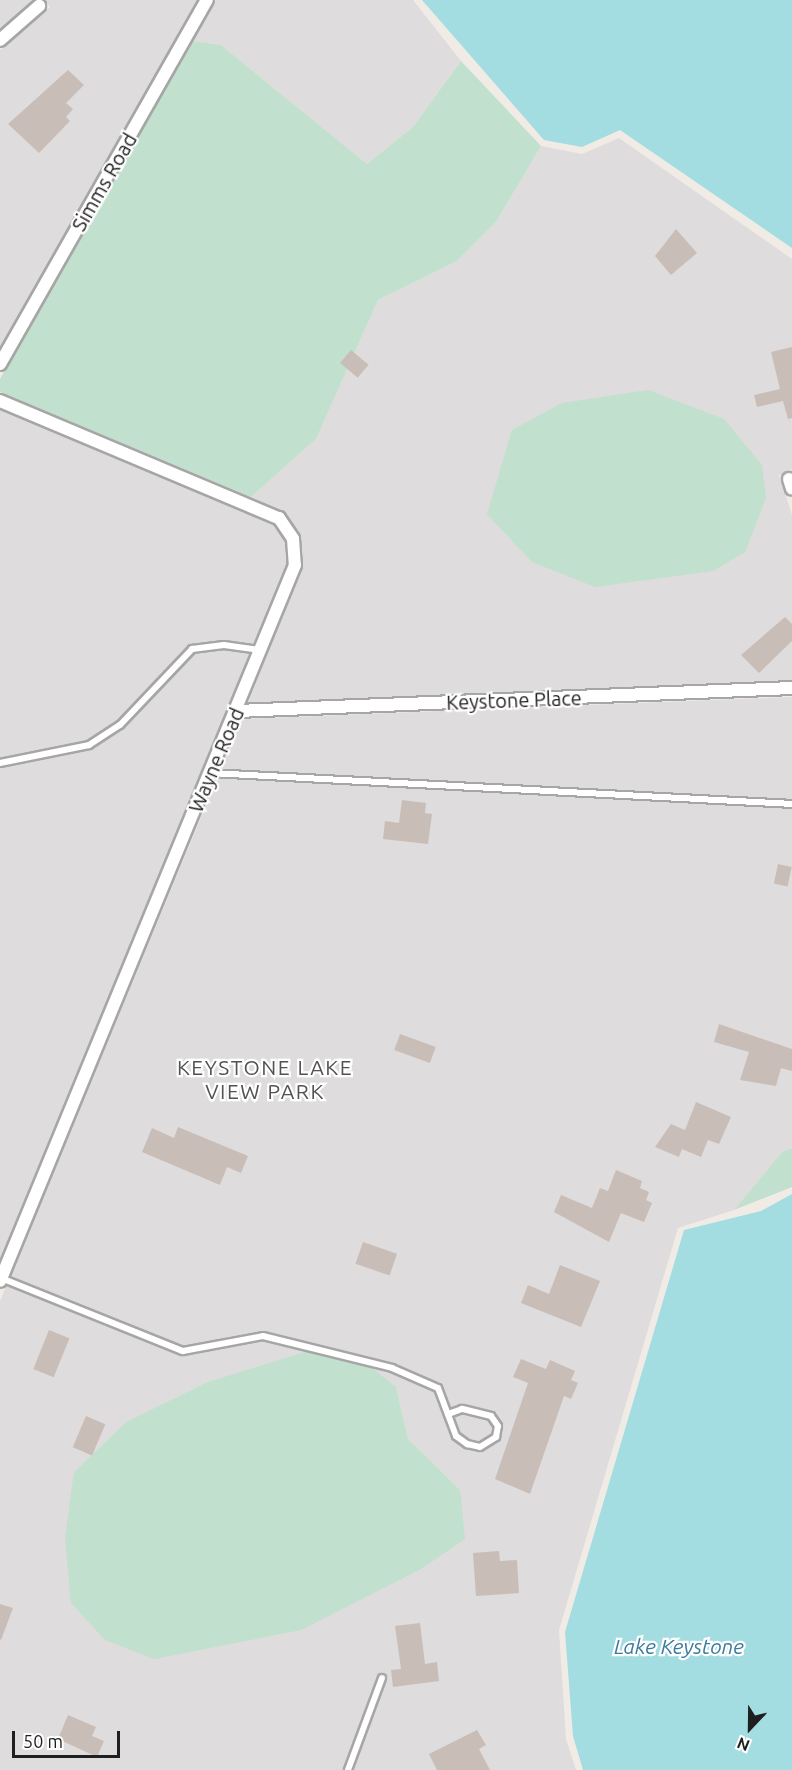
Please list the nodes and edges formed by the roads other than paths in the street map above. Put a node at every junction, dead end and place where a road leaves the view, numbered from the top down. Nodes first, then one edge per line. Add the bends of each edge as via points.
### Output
1 (207, 0) edge
2 (39, 6) dead end
3 (0, 40) edge
4 (0, 364) edge
5 (0, 401) edge
6 (261, 650) junction
7 (792, 688) edge
8 (237, 711) junction
9 (0, 763) edge
10 (211, 773) junction
11 (792, 804) edge
12 (1, 1280) edge
13 (448, 1414) junction
14 (382, 1678) dead end
15 (348, 1770) edge

1 - 4 street, Simms Road
2 - 3 street
5 - 6 street, Wayne Road via 279,518 293,539 295,565
6 - 8 street, Wayne Road
6 - 9 lane via 224,645 192,649 120,725 89,745
7 - 8 street, Keystone Place
8 - 10 street, Wayne Road
10 - 11 lane
10 - 12 street, Wayne Road
12 - 13 lane via 183,1351 263,1336 392,1368 438,1388
13 - 13 lane via 462,1409 490,1416 498,1426 496,1437 480,1447 467,1444 456,1436
14 - 15 lane

